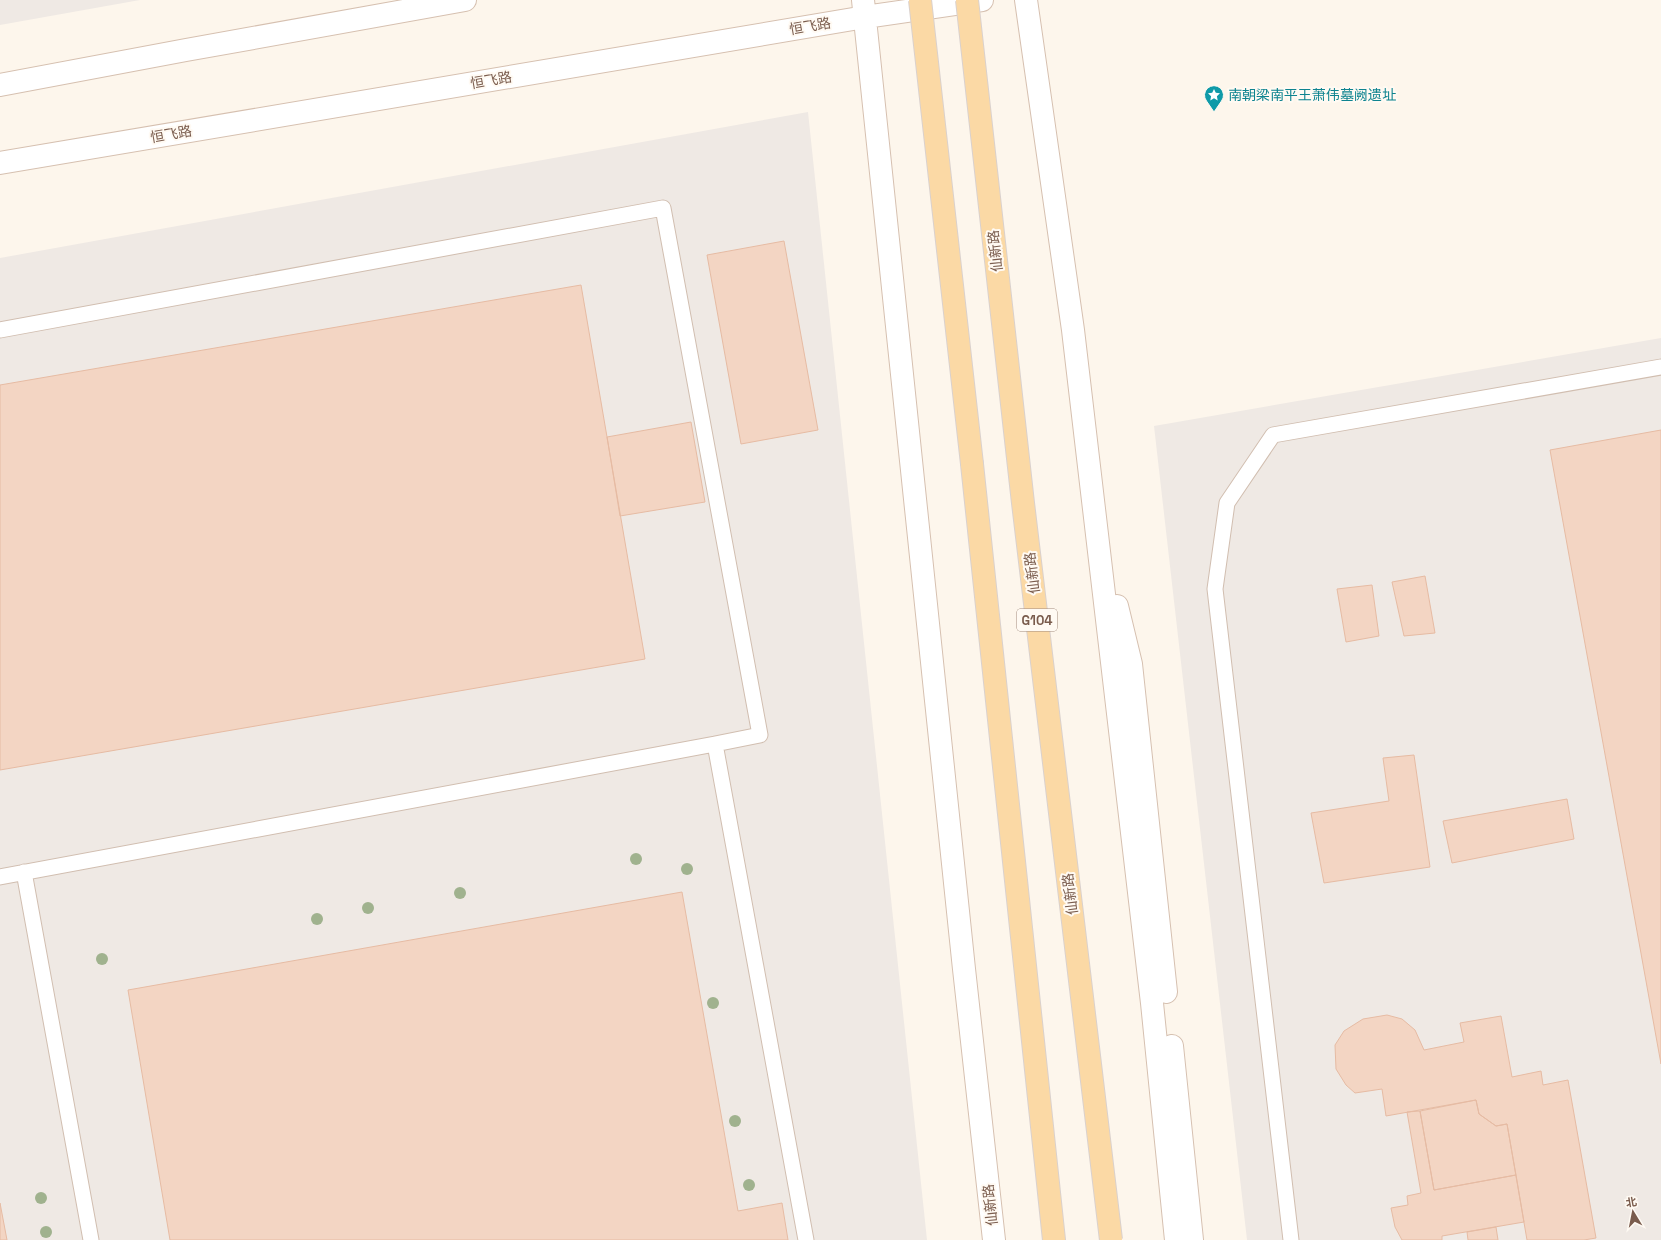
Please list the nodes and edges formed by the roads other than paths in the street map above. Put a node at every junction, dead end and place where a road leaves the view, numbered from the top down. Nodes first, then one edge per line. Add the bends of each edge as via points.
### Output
1 (465, 0) edge
2 (920, 0) edge
3 (967, 0) edge
4 (982, 0) edge
5 (1026, 0) edge
6 (864, 8) edge
7 (0, 85) edge
8 (0, 163) edge
9 (0, 330) edge
10 (1661, 367) edge
11 (1093, 505) junction
12 (714, 744) junction
13 (24, 872) junction
14 (0, 876) edge
15 (91, 1240) edge
16 (806, 1240) edge
17 (994, 1240) edge
18 (1054, 1240) edge
19 (1111, 1240) edge
20 (1176, 1240) edge
21 (1192, 1240) edge
22 (1291, 1240) edge

1 - 7 main road
2 - 18 main road, bridge
3 - 19 main road, 仙新路 / G104, bridge via 1023,503
4 - 6 main road, 恒飞路
5 - 11 main road via 1073,330
6 - 8 main road, 恒飞路
6 - 17 main road, 仙新路
9 - 12 lane via 663,208 760,735
10 - 22 lane via 1273,435 1227,503 1215,589
11 - 20 main road via 1152,1003
11 - 21 main road via 1131,664
12 - 13 lane
12 - 16 lane
13 - 14 lane
13 - 15 lane

